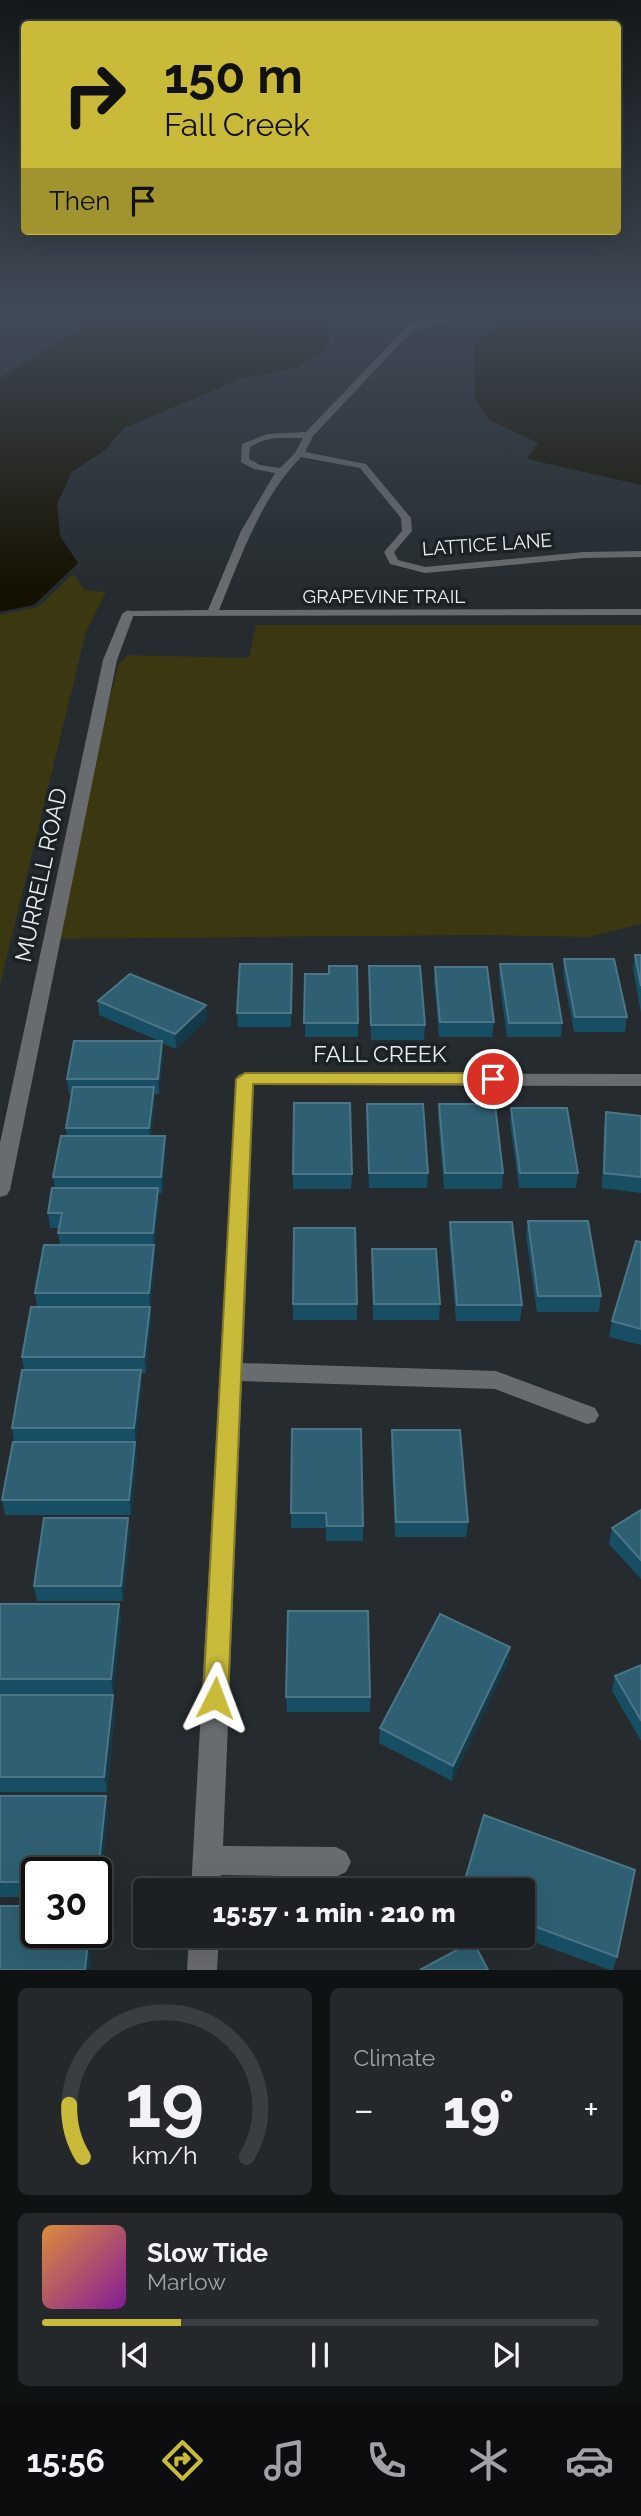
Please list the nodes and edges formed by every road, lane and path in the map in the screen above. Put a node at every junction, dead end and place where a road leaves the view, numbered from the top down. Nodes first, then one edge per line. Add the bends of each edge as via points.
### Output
1 (337, 405) edge
2 (309, 435) junction
3 (299, 454) junction
4 (282, 471) junction
5 (641, 554) edge
6 (641, 612) edge
7 (128, 614) joint
8 (212, 614) junction
9 (641, 1080) edge
10 (0, 1190) edge
11 (231, 1372) junction
12 (587, 1415) dead end
13 (208, 1860) junction
14 (336, 1862) dead end
15 (207, 1878) edge
16 (203, 1948) edge
17 (202, 1970) edge

1 - 2 lane
2 - 3 lane
2 - 4 lane via 265,436 245,446 244,460
3 - 4 lane
3 - 5 lane, LATTICE LANE via 363,466 380,484 406,518 407,531 389,552 394,562 425,570
4 - 8 lane via 246,531
6 - 8 lane, GRAPEVINE TRAIL
7 - 8 lane, GRAPEVINE TRAIL
7 - 10 street, MURRELL ROAD via 110,660
9 - 11 street, FALL CREEK via 245,1079
11 - 12 street via 496,1380
11 - 13 street
13 - 14 street
13 - 15 street
16 - 17 street

